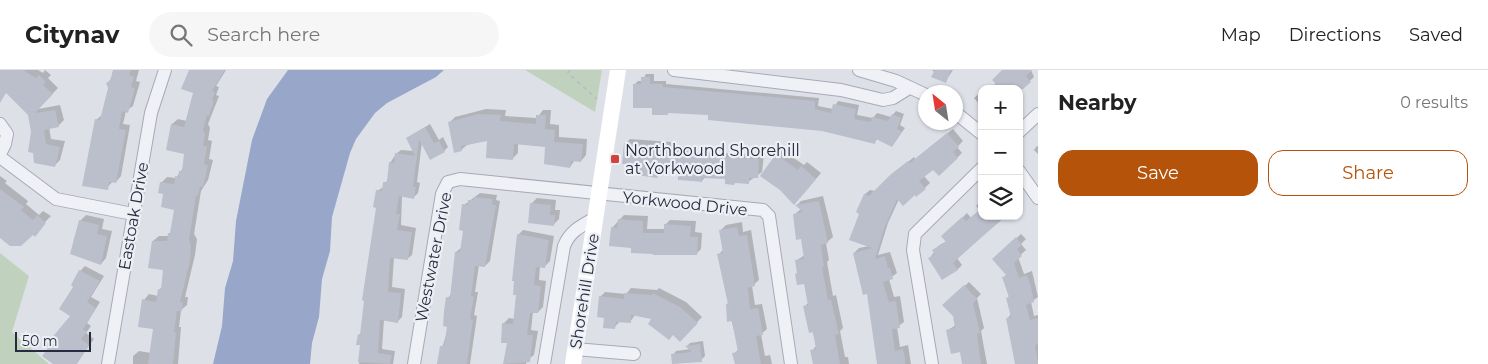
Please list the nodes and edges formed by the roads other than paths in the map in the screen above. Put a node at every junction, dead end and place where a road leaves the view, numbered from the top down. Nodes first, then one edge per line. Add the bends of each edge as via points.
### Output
1 (165, 70) edge
2 (618, 70) edge
3 (674, 70) edge
4 (859, 70) edge
5 (898, 76) edge
6 (910, 88) junction
7 (918, 92) edge
8 (1038, 114) edge
9 (963, 119) edge
10 (0, 124) edge
11 (1021, 130) edge
12 (978, 131) edge
13 (0, 156) edge
14 (978, 172) edge
15 (1022, 175) edge
16 (599, 194) junction
17 (1038, 198) edge
18 (133, 214) junction
19 (595, 218) junction
20 (634, 354) dead end
21 (574, 356) edge
22 (108, 364) edge
23 (414, 364) edge
24 (544, 364) edge
25 (791, 364) edge
26 (932, 364) edge

1 - 18 street, Eastoak Drive via 151,113
2 - 16 street, Shorehill Drive
3 - 6 street via 841,90 883,100
4 - 5 street
5 - 6 street
6 - 7 street
8 - 11 street
9 - 12 street
10 - 13 street via 7,134
13 - 18 street via 56,199
14 - 26 street via 923,225 914,238 913,250
15 - 17 street
16 - 19 street, Shorehill Drive
16 - 23 street, Westwater Drive via 475,180 448,182 442,194
16 - 25 street, Yorkwood Drive via 763,210 769,216
18 - 22 street, Eastoak Drive
19 - 21 street, Shorehill Drive
19 - 24 street, Shorehill Drive via 573,231 564,246
20 - 21 street

